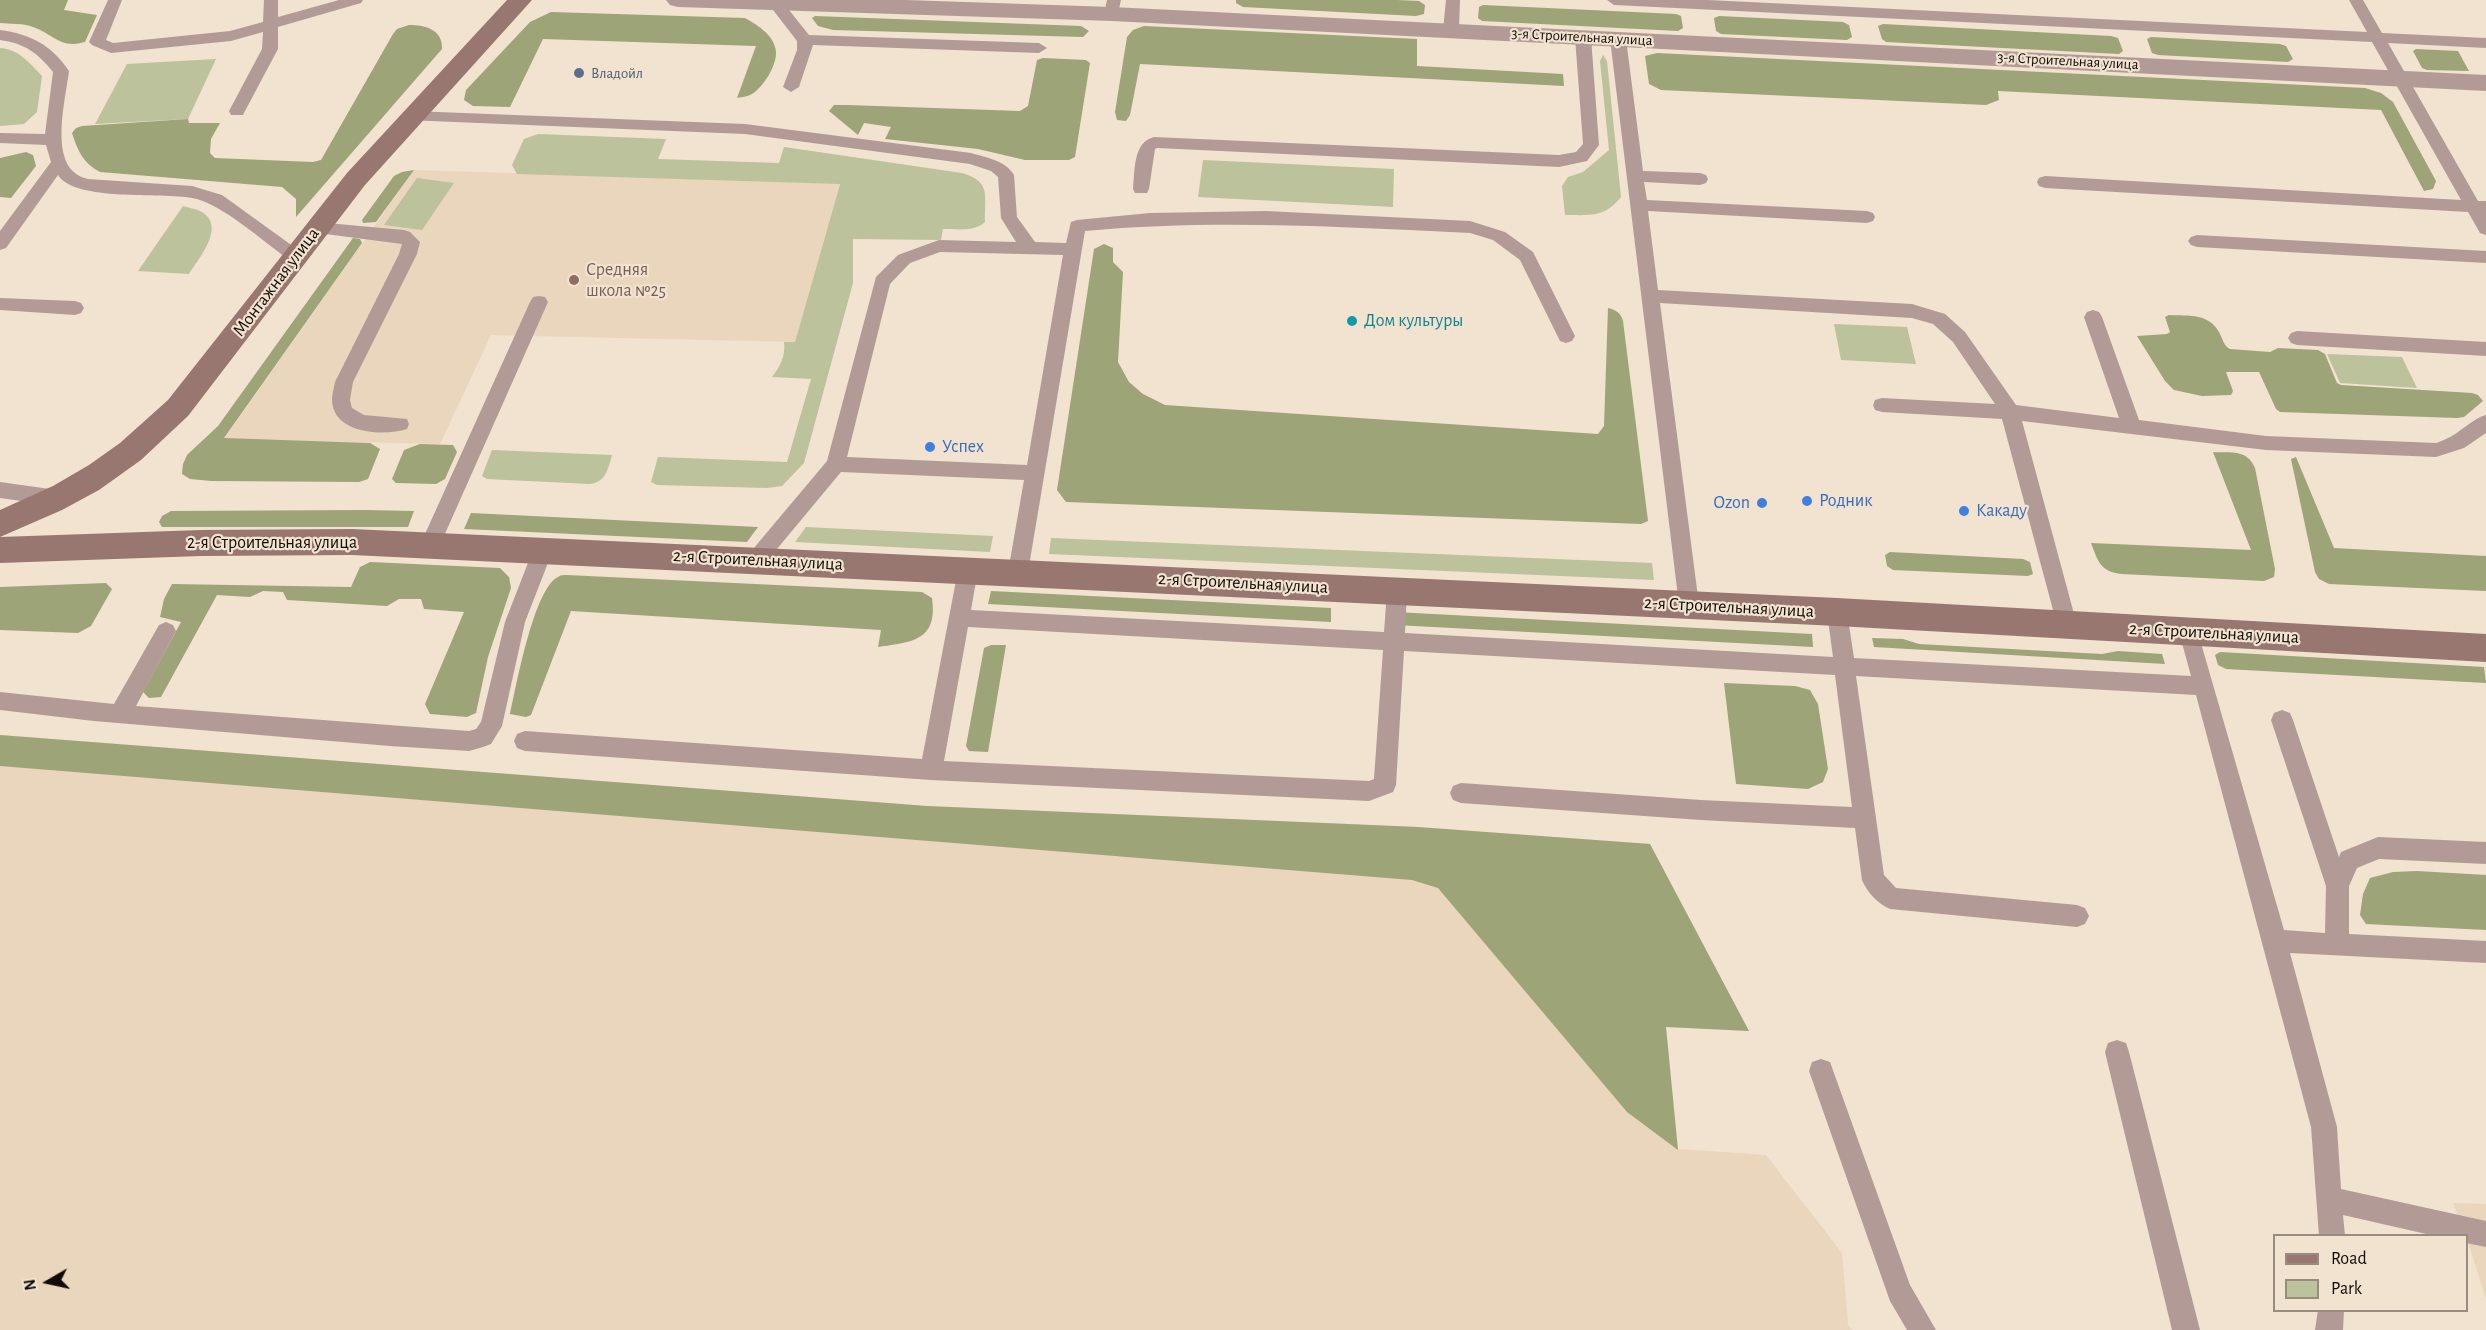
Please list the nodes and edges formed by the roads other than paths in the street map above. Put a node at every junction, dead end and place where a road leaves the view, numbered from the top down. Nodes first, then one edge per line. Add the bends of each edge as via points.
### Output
1 (115, 0) edge
2 (271, 0) edge
3 (356, 0) edge
4 (520, 0) edge
5 (678, 0) edge
6 (1453, 0) edge
7 (1614, 0) edge
8 (1627, 0) edge
9 (2355, 0) edge
10 (775, 3) junction
11 (1113, 7) edge
12 (271, 24) junction
13 (1451, 30) junction
14 (0, 35) edge
15 (1583, 37) junction
16 (1618, 39) junction
17 (2378, 39) junction
18 (805, 40) junction
19 (2486, 43) edge
20 (1039, 48) dead end
21 (2401, 78) junction
22 (2486, 83) edge
23 (791, 87) dead end
24 (237, 111) dead end
25 (412, 116) junction
26 (0, 138) edge
27 (52, 140) junction
28 (58, 162) junction
29 (1635, 176) junction
30 (1700, 178) dead end
31 (2045, 182) dead end
32 (1142, 189) dead end
33 (1638, 206) junction
34 (2480, 207) edge
35 (1867, 217) dead end
36 (316, 228) junction
37 (2486, 229) edge
38 (2197, 241) dead end
39 (0, 244) edge
40 (1030, 248) junction
41 (1073, 249) junction
42 (295, 256) junction
43 (2486, 257) edge
44 (1651, 296) junction
45 (539, 302) dead end
46 (0, 304) edge
47 (75, 308) dead end
48 (2093, 317) dead end
49 (1566, 336) dead end
50 (2297, 338) dead end
51 (2486, 349) edge
52 (1882, 405) dead end
53 (2010, 412) junction
54 (2486, 422) edge
55 (400, 424) dead end
56 (2132, 427) junction
57 (836, 464) junction
58 (1035, 472) junction
59 (0, 490) edge
60 (57, 498) junction
61 (0, 524) edge
62 (430, 545) junction
63 (0, 550) edge
64 (543, 550) junction
65 (755, 561) junction
66 (968, 570) junction
67 (1018, 572) junction
68 (1396, 591) junction
69 (1689, 605) junction
70 (1837, 612) junction
71 (960, 618) junction
72 (2067, 625) junction
73 (165, 631) dead end
74 (2189, 632) junction
75 (1393, 641) junction
76 (2486, 648) edge
77 (1844, 666) junction
78 (2204, 686) junction
79 (0, 701) edge
80 (120, 714) junction
81 (2282, 720) dead end
82 (525, 741) dead end
83 (931, 770) junction
84 (1461, 793) dead end
85 (1866, 818) junction
86 (2486, 854) edge
87 (2337, 886) junction
88 (2077, 916) dead end
89 (2275, 941) junction
90 (2337, 945) junction
91 (2486, 952) edge
92 (2117, 1053) dead end
93 (1821, 1071) dead end
94 (2330, 1199) junction
95 (2332, 1234) edge
96 (2486, 1234) edge
97 (2331, 1312) edge
98 (1922, 1330) edge
99 (2187, 1330) edge
100 (2329, 1330) edge

1 - 12 lane via 97,42 111,48 231,36
2 - 12 lane
3 - 12 lane
4 - 25 street, Монтажная улица
5 - 10 street, 3-я Строительная улица
6 - 13 lane
7 - 8 lane
8 - 17 lane
9 - 17 lane
10 - 11 street, 3-я Строительная улица
10 - 18 lane
11 - 13 street, 3-я Строительная улица
12 - 24 lane via 270,49
13 - 15 street, 3-я Строительная улица
14 - 27 lane via 20,37 45,51 61,71
15 - 16 street, 3-я Строительная улица
15 - 32 lane via 1591,145 1581,157 1559,161 1154,141 1147,147
16 - 21 street, 3-я Строительная улица
16 - 29 lane
17 - 19 lane
17 - 21 lane
18 - 20 lane
18 - 23 lane
21 - 22 street, 3-я Строительная улица
21 - 34 lane
25 - 36 street, Монтажная улица
25 - 40 lane via 745,129 971,159 997,166 1006,175 1009,218
26 - 27 lane
27 - 28 lane
28 - 39 lane
28 - 42 lane via 68,177 85,185 192,192 216,199
29 - 30 lane
29 - 33 lane
31 - 34 lane
33 - 35 lane
33 - 44 lane
34 - 37 lane
36 - 42 street, Монтажная улица
36 - 55 lane via 404,236 411,242 344,382 341,403 345,415 356,422
38 - 43 lane
40 - 41 lane
40 - 57 lane via 939,246 904,259 882,281
41 - 49 lane via 1077,226 1150,219 1266,217 1470,227 1498,236 1527,256
41 - 58 lane
42 - 60 street, Монтажная улица via 178,408 100,474
44 - 53 lane via 1912,311 1939,319 1959,337
44 - 69 lane
45 - 62 lane
46 - 47 lane
48 - 56 lane
50 - 51 lane
52 - 53 lane
53 - 56 lane
53 - 72 lane
54 - 56 lane via 2469,439 2436,450 2266,443
57 - 58 lane
57 - 65 lane
58 - 67 lane
59 - 60 lane
60 - 61 street, Монтажная улица
62 - 63 street, 2-я Строительная улица via 213,543
62 - 64 street, 2-я Строительная улица
64 - 65 street, 2-я Строительная улица
64 - 80 lane via 515,622 491,726 483,737 469,741
65 - 66 street, 2-я Строительная улица
66 - 67 street, 2-я Строительная улица
66 - 71 lane
67 - 68 street, 2-я Строительная улица
68 - 69 street, 2-я Строительная улица
68 - 75 lane
69 - 70 street, 2-я Строительная улица
70 - 72 street, 2-я Строительная улица
70 - 77 lane
71 - 75 lane
71 - 83 lane
72 - 74 street, 2-я Строительная улица
73 - 80 lane
74 - 76 street, 2-я Строительная улица
74 - 78 lane
75 - 77 lane
75 - 83 lane via 1385,785 1369,791
77 - 78 lane
77 - 85 lane
78 - 89 lane
79 - 80 lane
81 - 87 lane
82 - 83 lane
84 - 85 lane
85 - 88 lane via 1874,880 1890,898
86 - 87 lane via 2378,849 2349,860
87 - 90 lane
89 - 90 lane
89 - 94 lane via 2324,1127
90 - 91 lane
92 - 99 lane
93 - 98 lane via 1899,1292
94 - 95 lane
94 - 96 lane
97 - 100 lane

